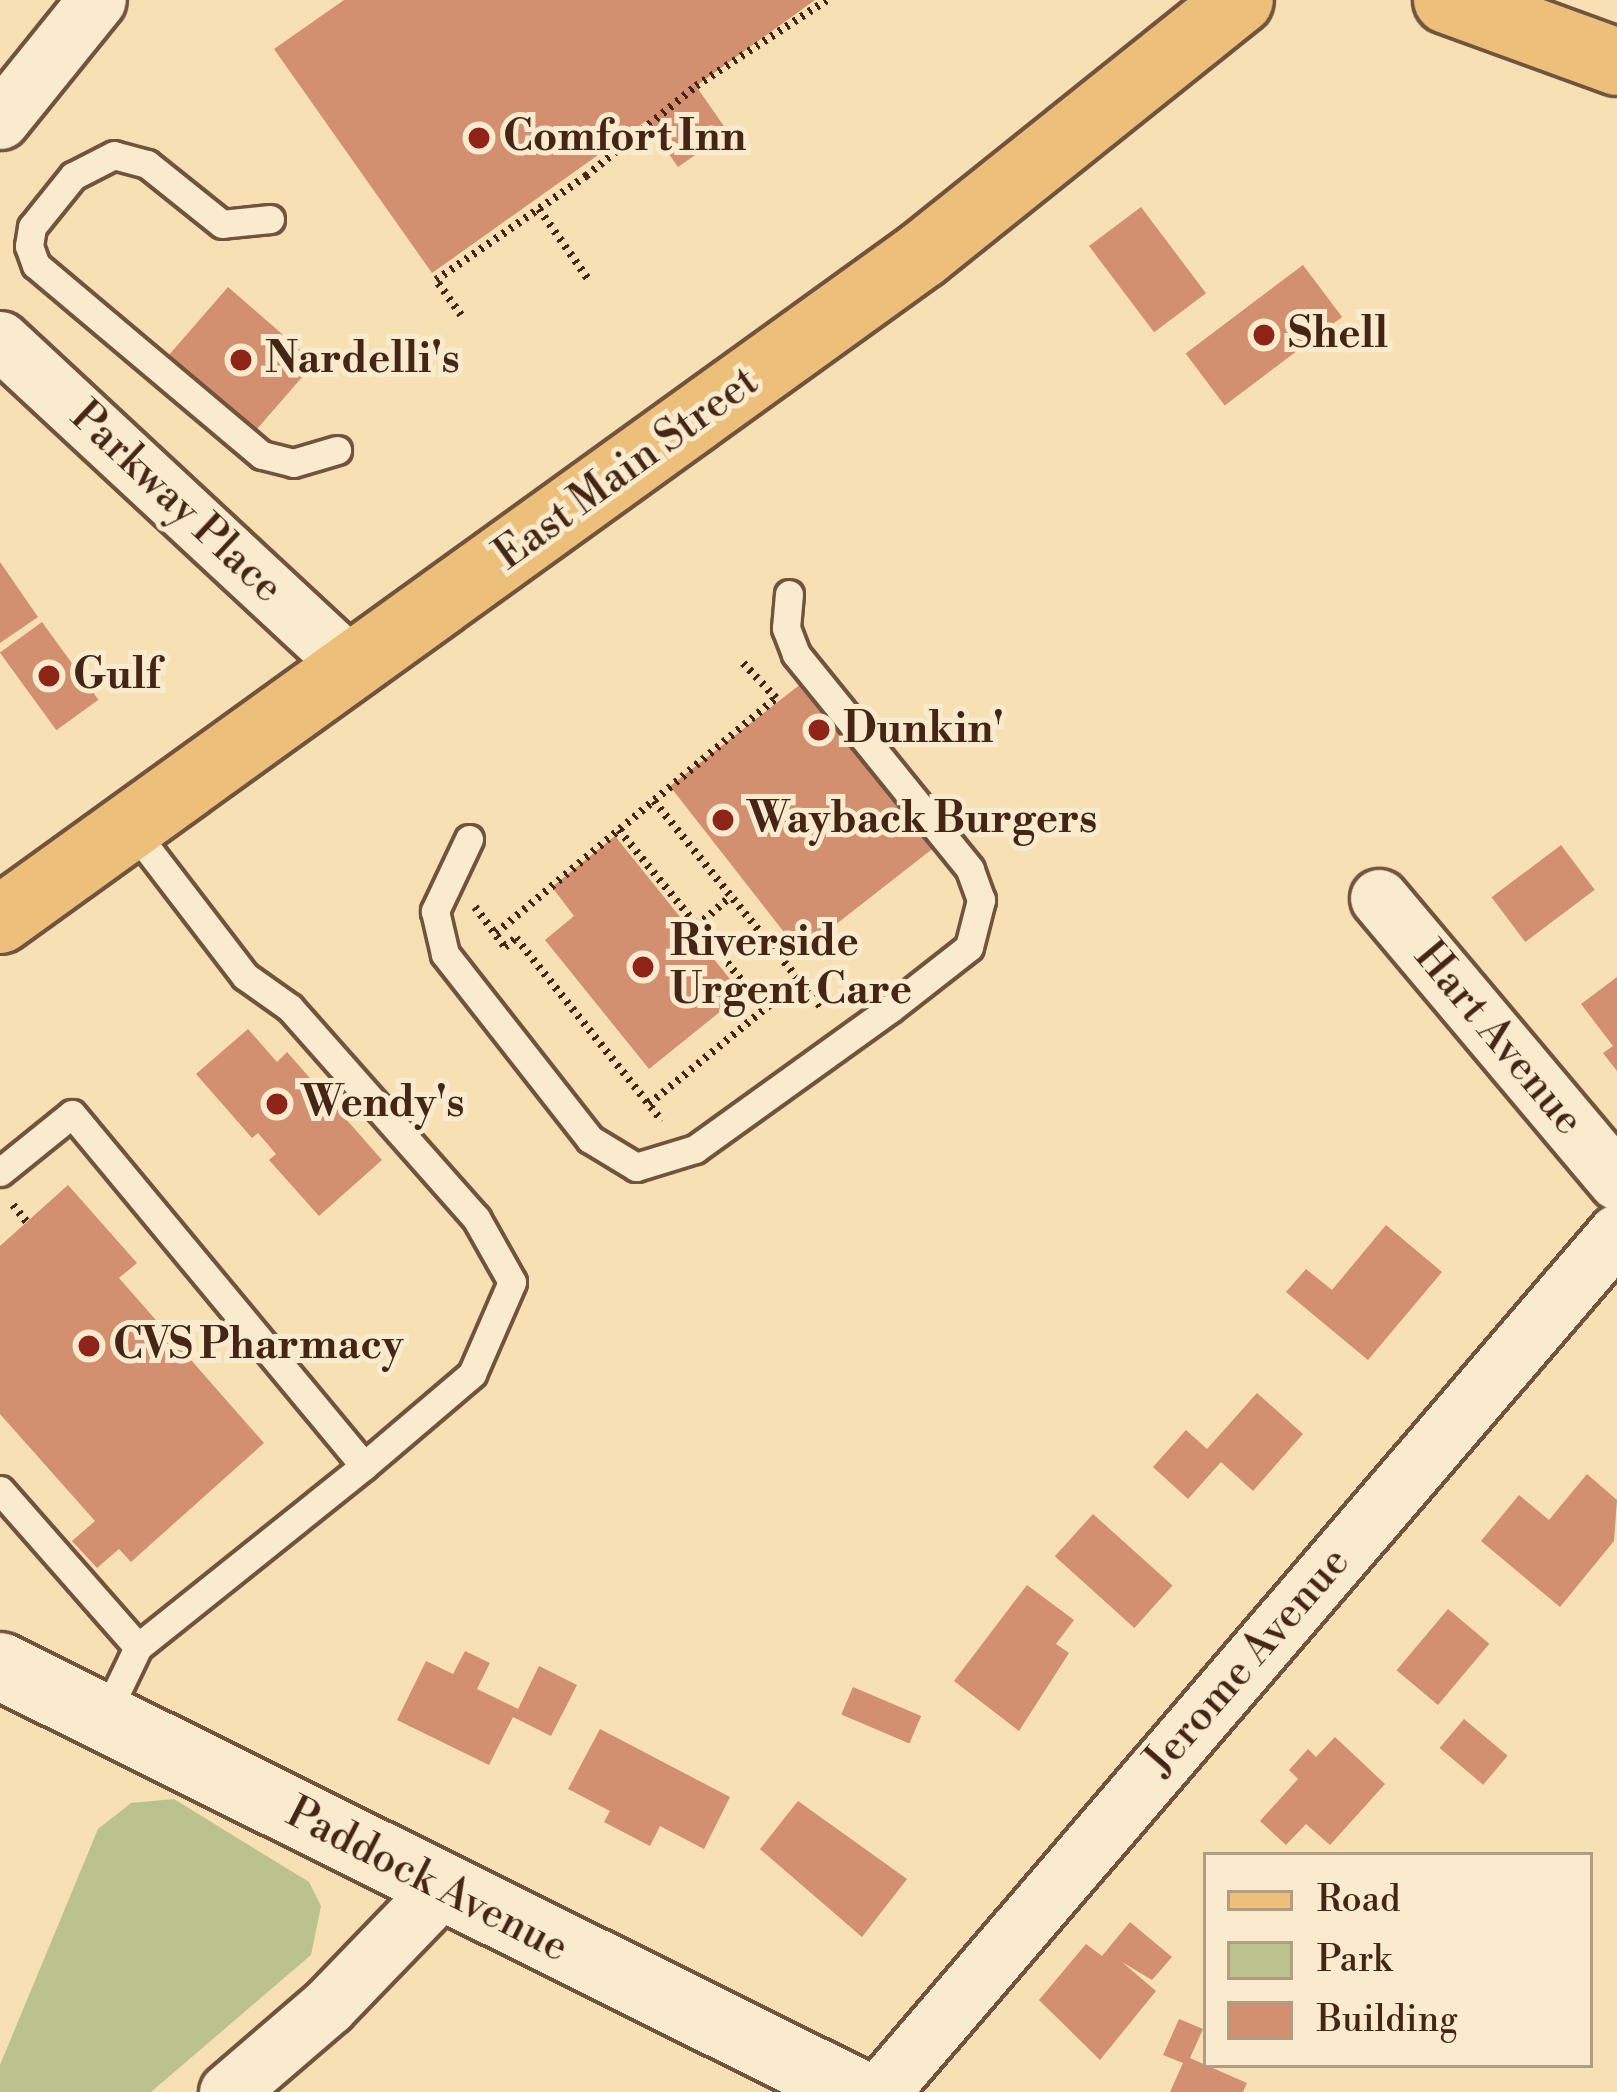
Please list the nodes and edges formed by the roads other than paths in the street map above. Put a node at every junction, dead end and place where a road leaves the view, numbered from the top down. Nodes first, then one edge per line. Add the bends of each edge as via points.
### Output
1 (97, 0) edge
2 (1240, 0) edge
3 (1448, 0) edge
4 (1554, 0) edge
5 (1613, 60) edge
6 (0, 119) edge
7 (270, 219) dead end
8 (0, 340) edge
9 (337, 450) dead end
10 (788, 594) dead end
11 (351, 666) junction
12 (130, 826) junction
13 (469, 839) dead end
14 (1379, 898) dead end
15 (0, 920) edge
16 (5, 1158) edge
17 (1617, 1180) edge
18 (1617, 1233) edge
19 (364, 1466) junction
20 (0, 1490) edge
21 (138, 1647) junction
22 (0, 1666) edge
23 (104, 1718) junction
24 (440, 1889) junction
25 (228, 2092) edge
26 (856, 2092) edge
27 (880, 2092) edge

1 - 6 street
2 - 11 main road, East Main Street via 923,254
3 - 5 main road
4 - 5 main road
7 - 9 lane via 222,224 147,164 114,155 74,176 32,227 29,246 36,265 262,455 293,463
8 - 11 street, Parkway Place
10 - 13 lane via 786,628 796,654 970,868 981,899 969,947 890,1009 695,1149 636,1167 590,1138 445,954 435,911
11 - 12 main road, East Main Street
12 - 15 main road, East Main Street
12 - 19 lane via 245,976 290,1008 476,1218 512,1282 472,1374
14 - 17 street, Hart Avenue
16 - 19 lane via 72,1114
18 - 27 street, Jerome Avenue
19 - 21 lane
20 - 21 lane
21 - 23 lane
22 - 23 main road, Paddock Avenue
23 - 24 main road, Paddock Avenue
24 - 25 street via 328,2006
24 - 26 main road, Paddock Avenue

